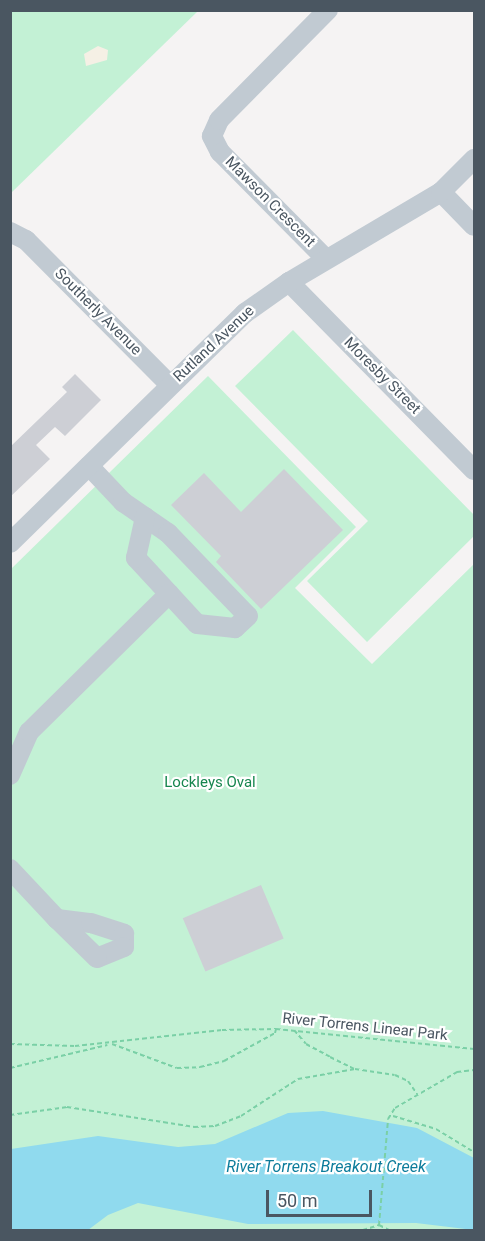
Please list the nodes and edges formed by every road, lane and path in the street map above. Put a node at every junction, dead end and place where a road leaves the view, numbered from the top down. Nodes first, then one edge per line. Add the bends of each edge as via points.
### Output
1 (328, 10) edge
2 (474, 159) edge
3 (441, 192) junction
4 (474, 226) edge
5 (18, 236) edge
6 (326, 259) junction
7 (289, 282) junction
8 (170, 385) junction
9 (88, 466) junction
10 (474, 470) edge
11 (145, 517) junction
12 (10, 543) edge
13 (170, 594) junction
14 (10, 775) edge
15 (10, 869) edge
16 (57, 919) dead end
17 (276, 1029) junction
18 (294, 1030) junction
19 (10, 1044) edge
20 (111, 1044) junction
21 (474, 1049) edge
22 (10, 1068) edge
23 (355, 1069) junction
24 (474, 1070) edge
25 (417, 1094) junction
26 (10, 1115) edge
27 (392, 1115) junction
28 (474, 1152) edge
29 (379, 1225) junction
30 (263, 1230) edge
31 (275, 1230) edge
32 (363, 1230) edge
33 (388, 1230) edge

1 - 6 street, Mawson Crescent via 219,120 212,136 220,152
2 - 3 street, Rutland Avenue
3 - 4 street
3 - 6 street, Rutland Avenue
5 - 8 street, Southerly Avenue
6 - 7 street, Rutland Avenue
7 - 8 street, Rutland Avenue via 245,313
7 - 10 street, Moresby Street
8 - 9 street, Rutland Avenue
9 - 11 street via 123,502
9 - 12 street, Rutland Avenue
11 - 13 street via 136,558
11 - 13 street via 168,533 248,616 235,628 197,624
13 - 14 street via 29,732
15 - 16 street
17 - 18 path, River Torrens Linear Park
17 - 20 path, River Torrens Linear Park via 222,1030
17 - 20 path via 224,1061 200,1067 177,1068
18 - 21 path, River Torrens Linear Park
18 - 23 path via 306,1044
19 - 20 path, River Torrens Linear Park
20 - 22 path, River Torrens Linear Park
23 - 25 path via 395,1075 408,1081
23 - 26 path via 298,1079 241,1116 215,1126 194,1127 67,1107
24 - 25 path via 457,1072
25 - 27 path via 400,1103
27 - 28 path via 426,1125
27 - 29 path via 388,1119
29 - 32 path
29 - 33 path
30 - 31 path

